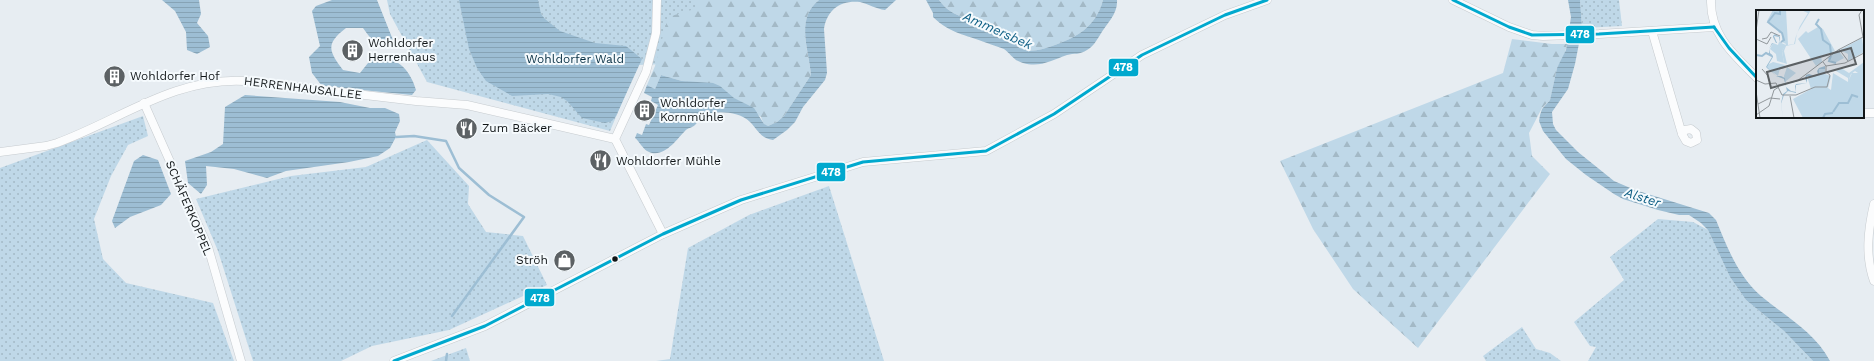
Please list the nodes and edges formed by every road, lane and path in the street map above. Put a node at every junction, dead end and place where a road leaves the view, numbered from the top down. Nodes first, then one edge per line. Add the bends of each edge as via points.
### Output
1 (657, 0) edge
2 (1267, 0) edge
3 (1453, 0) edge
4 (1711, 0) edge
5 (1714, 27) junction
6 (1652, 31) junction
7 (1756, 77) edge
8 (144, 103) junction
9 (1682, 134) dead end
10 (615, 139) junction
11 (0, 152) edge
12 (1874, 204) edge
13 (663, 234) junction
14 (1874, 282) edge
15 (241, 361) edge
16 (394, 361) edge

1 - 10 street via 656,33 646,72
2 - 13 street via 1225,15 1142,56 1054,114 986,151 863,162 741,200
3 - 6 street via 1532,35 1553,37
4 - 5 street
5 - 6 street
5 - 7 street
6 - 9 street
8 - 10 street, HERRENHAUSALLEE via 210,81 244,81 467,105
8 - 11 street, HERRENHAUSALLEE via 57,143
8 - 15 street, SCHÄFERKOPPEL via 208,247
10 - 13 street
12 - 14 street via 1868,240 1868,266
13 - 16 street via 485,326

